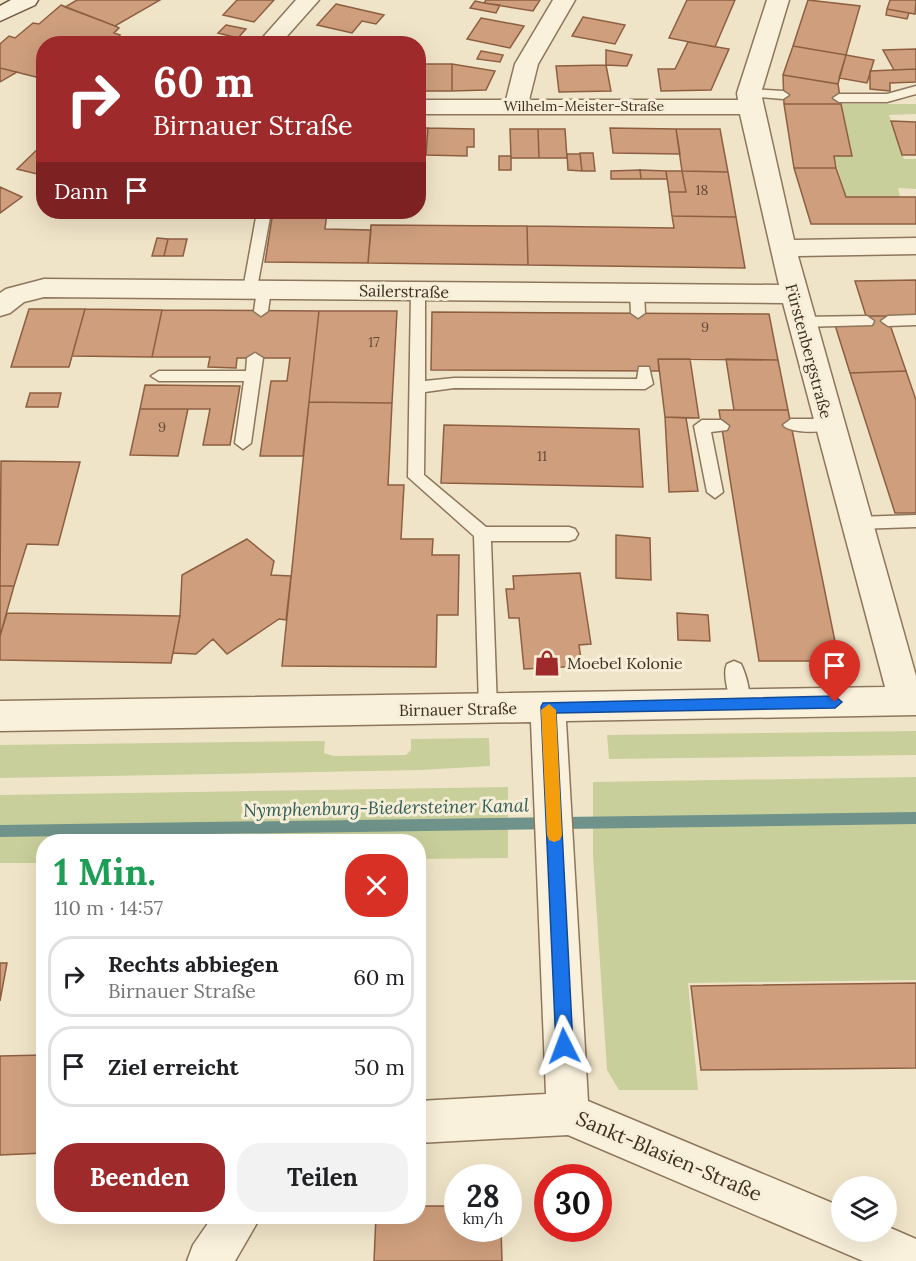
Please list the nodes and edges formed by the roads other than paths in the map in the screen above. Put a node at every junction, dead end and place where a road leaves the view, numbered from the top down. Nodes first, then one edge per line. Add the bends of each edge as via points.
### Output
1 (27, 0) edge
2 (308, 0) edge
3 (564, 0) edge
4 (778, 0) edge
5 (0, 15) edge
6 (275, 36) edge
7 (916, 90) edge
8 (783, 95) dead end
9 (839, 98) dead end
10 (750, 100) junction
11 (517, 106) junction
12 (426, 107) edge
13 (264, 219) edge
14 (916, 246) edge
15 (783, 248) junction
16 (418, 291) junction
17 (794, 294) junction
18 (259, 296) junction
19 (8, 301) edge
20 (916, 320) edge
21 (867, 321) dead end
22 (888, 321) dead end
23 (801, 322) junction
24 (255, 358) dead end
25 (644, 371) dead end
26 (159, 376) dead end
27 (252, 376) junction
28 (416, 388) junction
29 (791, 425) dead end
30 (829, 425) junction
31 (722, 426) dead end
32 (243, 443) dead end
33 (715, 492) dead end
34 (916, 521) edge
35 (856, 523) junction
36 (482, 534) junction
37 (569, 534) dead end
38 (734, 669) dead end
39 (911, 701) edge
40 (741, 703) junction
41 (548, 707) junction
42 (488, 708) junction
43 (0, 716) edge
44 (568, 1114) junction
45 (426, 1122) edge
46 (234, 1224) edge
47 (831, 1224) edge
48 (871, 1242) edge
49 (209, 1261) edge
50 (916, 1261) edge

1 - 5 street
2 - 6 street
3 - 11 street via 517,86
4 - 10 street
7 - 9 lane via 887,98
8 - 10 lane
10 - 11 street, Wilhelm-Meister-Straße
10 - 15 street, Fürstenbergstraße
11 - 12 street, Wilhelm-Meister-Straße
13 - 18 lane
14 - 15 street
15 - 17 street, Fürstenbergstraße
16 - 17 street, Sailerstraße via 638,303
16 - 18 street, Sailerstraße
16 - 28 lane
17 - 23 street, Fürstenbergstraße
18 - 19 street, Sailerstraße via 44,288
20 - 22 lane
21 - 23 lane
23 - 30 street, Fürstenbergstraße
24 - 27 lane
25 - 28 lane via 645,384 454,383
26 - 27 lane
27 - 32 lane
28 - 36 lane via 416,477
29 - 30 lane
30 - 35 street, Fürstenbergstraße
31 - 33 lane via 702,426
34 - 35 lane
35 - 39 street, Fürstenbergstraße
36 - 37 lane
36 - 42 lane
38 - 40 lane
39 - 40 street, Birnauer Straße
40 - 41 street, Birnauer Straße
41 - 42 street, Birnauer Straße
41 - 44 street
42 - 43 street, Birnauer Straße
44 - 45 street, Sankt-Blasien-Straße
44 - 47 street, Sankt-Blasien-Straße
46 - 49 street
48 - 50 street

